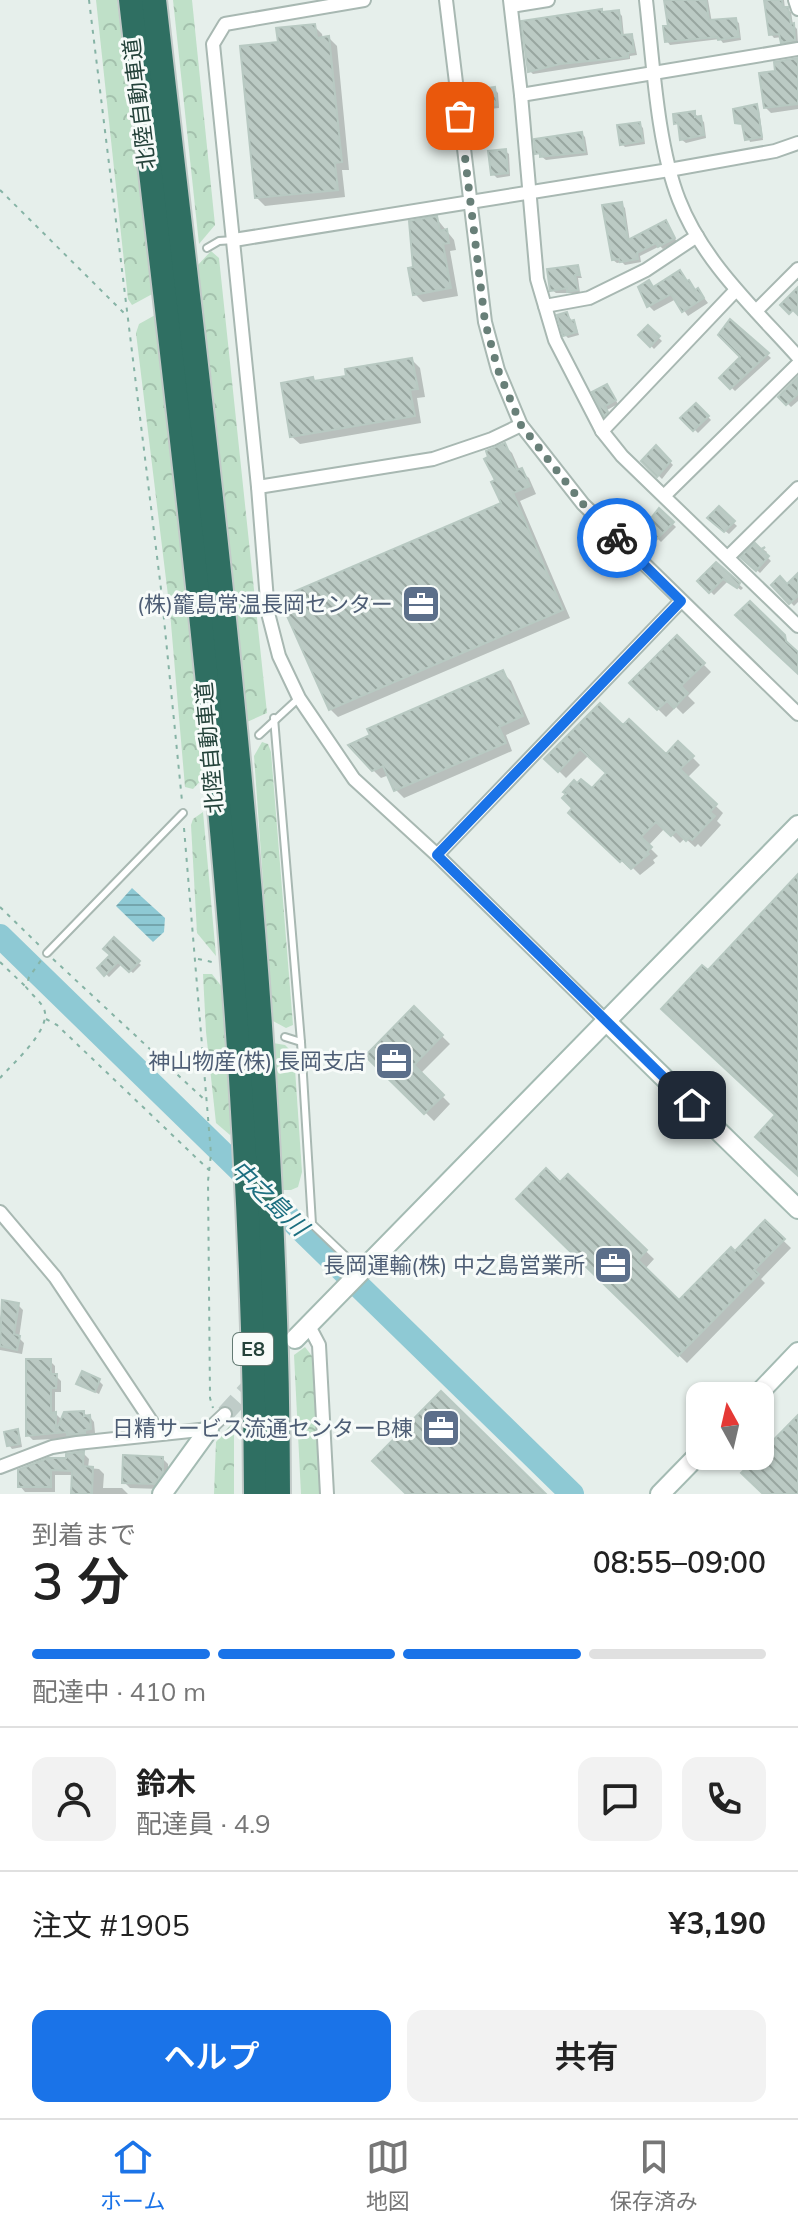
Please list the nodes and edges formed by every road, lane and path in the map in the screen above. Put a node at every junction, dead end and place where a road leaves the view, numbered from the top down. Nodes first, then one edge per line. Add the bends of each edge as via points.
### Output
1 (89, 0) edge
2 (131, 0) edge
3 (154, 0) edge
4 (364, 0) edge
5 (446, 0) edge
6 (548, 0) edge
7 (646, 0) edge
8 (795, 0) edge
9 (510, 3) edge
10 (798, 9) edge
11 (798, 49) edge
12 (654, 73) junction
13 (521, 95) junction
14 (798, 143) edge
15 (669, 170) junction
16 (0, 190) edge
17 (531, 193) junction
18 (470, 203) junction
19 (697, 236) junction
20 (234, 240) junction
21 (207, 248) dead end
22 (798, 269) edge
23 (736, 290) junction
24 (545, 306) junction
25 (756, 311) junction
26 (128, 317) junction
27 (798, 357) edge
28 (798, 364) edge
29 (521, 425) junction
30 (602, 431) junction
31 (258, 487) junction
32 (798, 488) edge
33 (665, 495) junction
34 (728, 557) junction
35 (681, 601) junction
36 (796, 621) edge
37 (299, 698) junction
38 (798, 714) edge
39 (274, 718) junction
40 (259, 735) dead end
41 (183, 813) junction
42 (798, 825) edge
43 (437, 855) junction
44 (0, 907) edge
45 (47, 953) junction
46 (196, 958) junction
47 (0, 962) edge
48 (212, 962) dead end
49 (37, 965) dead end
50 (26, 987) junction
51 (46, 1019) junction
52 (607, 1022) junction
53 (285, 1037) dead end
54 (301, 1042) junction
55 (0, 1078) edge
56 (207, 1103) junction
57 (209, 1170) junction
58 (248, 1204) junction
59 (798, 1209) edge
60 (0, 1212) edge
61 (361, 1270) junction
62 (309, 1326) junction
63 (295, 1339) dead end
64 (798, 1352) edge
65 (769, 1382) edge
66 (217, 1422) junction
67 (159, 1433) junction
68 (0, 1467) edge
69 (686, 1467) edge
70 (162, 1494) edge
71 (245, 1494) edge
72 (256, 1494) edge
73 (281, 1494) edge
74 (327, 1494) edge
75 (660, 1494) edge

1 - 26 path
2 - 58 highway, 北陸自動車道 / E8 via 215,758
3 - 73 highway, 北陸自動車道 / E8 via 233,724 258,1006
4 - 20 street via 225,24 213,44
5 - 18 street
6 - 9 street
7 - 12 street
8 - 10 street
9 - 13 street
11 - 12 street
12 - 13 street
12 - 15 street
13 - 17 street
14 - 15 street
15 - 17 street
15 - 19 street
16 - 26 path
17 - 18 street
17 - 24 street via 537,279
18 - 20 street
18 - 29 street via 485,322
19 - 23 street
19 - 24 street via 646,270 589,298
20 - 21 lane
20 - 31 street
22 - 25 street
23 - 25 street
23 - 30 street
24 - 30 street via 555,340
25 - 27 street
26 - 41 path
28 - 33 street
29 - 31 street via 433,459
29 - 35 street via 583,504
30 - 33 street
31 - 37 street via 268,613 279,656
32 - 34 street
33 - 34 street
34 - 36 street
35 - 38 street
35 - 43 street
37 - 39 lane
37 - 43 street via 354,779
39 - 40 lane
39 - 54 lane
41 - 45 lane
41 - 46 path
42 - 52 street
43 - 52 street
44 - 45 path
45 - 56 path
46 - 48 path
46 - 56 path
47 - 50 path
49 - 50 path
50 - 51 path
51 - 55 path
51 - 57 path
52 - 59 street
52 - 61 street
53 - 54 lane
54 - 61 lane via 312,1224
56 - 57 path
57 - 66 path via 210,1398
58 - 71 highway
58 - 72 highway, E8
60 - 67 street via 55,1277
61 - 62 street
62 - 63 street
62 - 74 street via 319,1345
64 - 65 street
66 - 67 street
66 - 70 street
67 - 68 street via 52,1447
69 - 75 street

